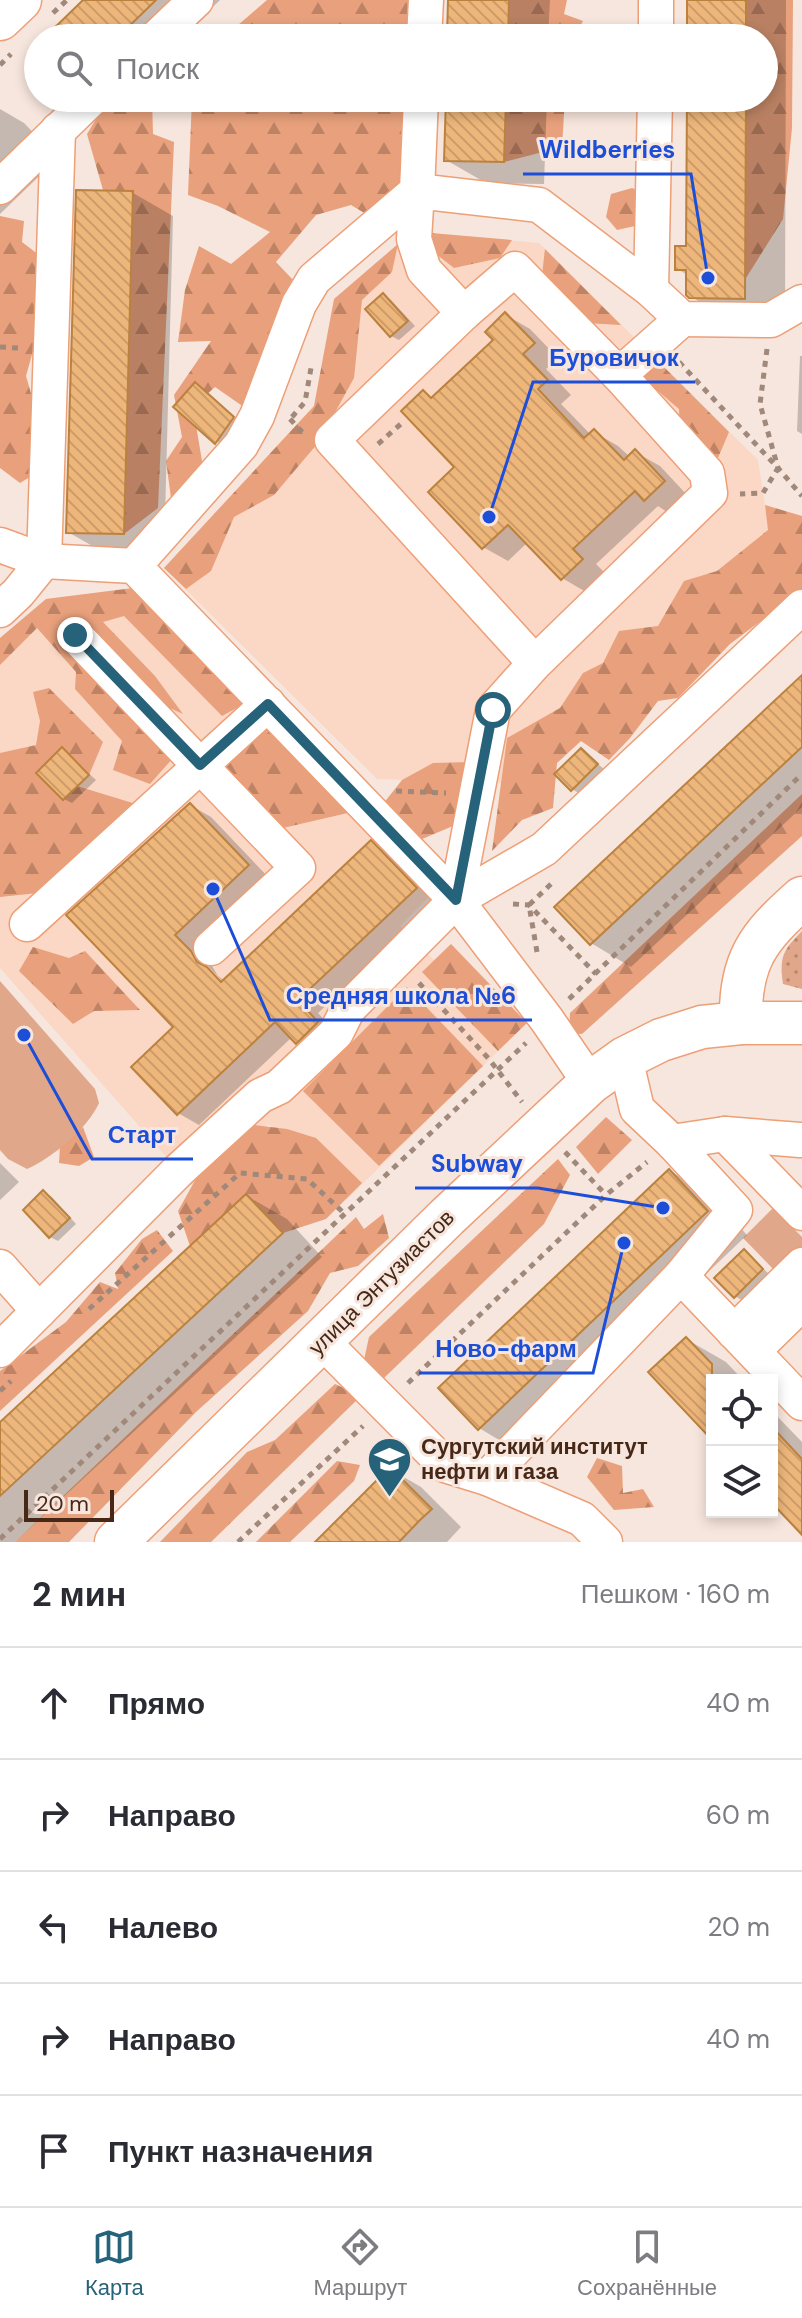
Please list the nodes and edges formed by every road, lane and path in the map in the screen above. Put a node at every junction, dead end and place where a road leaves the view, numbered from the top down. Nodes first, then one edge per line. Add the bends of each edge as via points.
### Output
1 (20, 0) edge
2 (196, 0) edge
3 (426, 0) edge
4 (656, 0) edge
5 (0, 19) edge
6 (171, 24) edge
7 (425, 24) edge
8 (656, 24) edge
9 (77, 112) edge
10 (420, 112) edge
11 (655, 112) edge
12 (58, 130) junction
13 (0, 187) edge
14 (417, 191) junction
15 (651, 290) junction
16 (802, 302) edge
17 (464, 313) junction
18 (771, 320) junction
19 (670, 330) junction
20 (314, 355) dead end
21 (619, 375) junction
22 (280, 430) dead end
23 (778, 468) junction
24 (739, 494) dead end
25 (802, 496) edge
26 (0, 545) edge
27 (44, 561) junction
28 (134, 566) junction
29 (802, 607) edge
30 (0, 610) edge
31 (75, 635) dead end
32 (535, 663) junction
33 (268, 704) junction
34 (200, 765) junction
35 (802, 774) edge
36 (390, 791) dead end
37 (478, 795) junction
38 (552, 883) dead end
39 (802, 898) edge
40 (456, 900) junction
41 (529, 905) junction
42 (27, 924) dead end
43 (211, 948) dead end
44 (396, 959) junction
45 (538, 963) dead end
46 (596, 974) junction
47 (547, 1020) junction
48 (741, 1023) junction
49 (802, 1023) edge
50 (625, 1058) junction
51 (498, 1072) junction
52 (590, 1083) junction
53 (542, 1127) junction
54 (725, 1134) junction
55 (800, 1140) dead end
56 (672, 1142) junction
57 (606, 1195) junction
58 (802, 1213) edge
59 (346, 1215) junction
60 (802, 1265) edge
61 (0, 1267) edge
62 (681, 1276) junction
63 (802, 1303) edge
64 (39, 1311) junction
65 (80, 1318) dead end
66 (322, 1341) junction
67 (743, 1341) junction
68 (6, 1365) edge
69 (0, 1391) edge
70 (802, 1403) edge
71 (386, 1405) junction
72 (487, 1478) junction
73 (582, 1534) edge
74 (0, 1539) edge
75 (116, 1542) edge
76 (238, 1542) edge

1 - 5 main road
2 - 6 lane
3 - 7 lane
4 - 8 lane
9 - 12 lane
10 - 14 lane
11 - 15 lane
12 - 13 lane
12 - 27 lane
14 - 15 lane via 539,205
14 - 17 lane via 414,239 424,270
14 - 28 lane via 314,279 241,445
15 - 19 lane
16 - 18 lane
17 - 21 lane via 515,269
17 - 32 lane via 332,440
18 - 19 lane
18 - 23 path via 760,404
19 - 21 lane
19 - 23 path
20 - 22 path via 305,402
21 - 32 lane via 707,473 710,493
23 - 24 path via 763,493
23 - 25 path
26 - 27 lane
27 - 28 lane
27 - 30 lane
28 - 33 lane
29 - 40 lane via 544,849
31 - 34 lane
32 - 37 lane via 493,710
33 - 34 lane
33 - 40 lane
34 - 42 lane
34 - 43 lane via 298,868
35 - 46 path
36 - 37 path
37 - 40 lane
38 - 41 path
39 - 48 main road via 769,926 746,965
40 - 41 path
40 - 44 lane
40 - 47 lane
41 - 45 path
41 - 46 path
44 - 51 path
44 - 64 lane via 348,1009 336,1033 178,1171
46 - 47 path
47 - 51 path
47 - 52 lane
48 - 49 main road, улица Энтузиастов
48 - 50 main road, улица Энтузиастов via 702,1027
50 - 52 main road, улица Энтузиастов
50 - 56 lane via 637,1109
51 - 53 path
51 - 59 path
52 - 53 main road, улица Энтузиастов
53 - 57 path
53 - 66 main road, улица Энтузиастов
54 - 55 lane
54 - 56 lane
54 - 58 lane
56 - 57 path
56 - 62 lane via 735,1210
57 - 71 path
59 - 65 path via 307,1179 240,1173
59 - 74 path
60 - 67 lane
61 - 64 lane
62 - 67 lane
62 - 72 lane
63 - 67 lane
64 - 68 lane
66 - 71 lane
66 - 75 main road, улица Энтузиастов
67 - 70 lane
68 - 69 path
71 - 72 lane via 445,1465
71 - 76 path
72 - 73 lane

